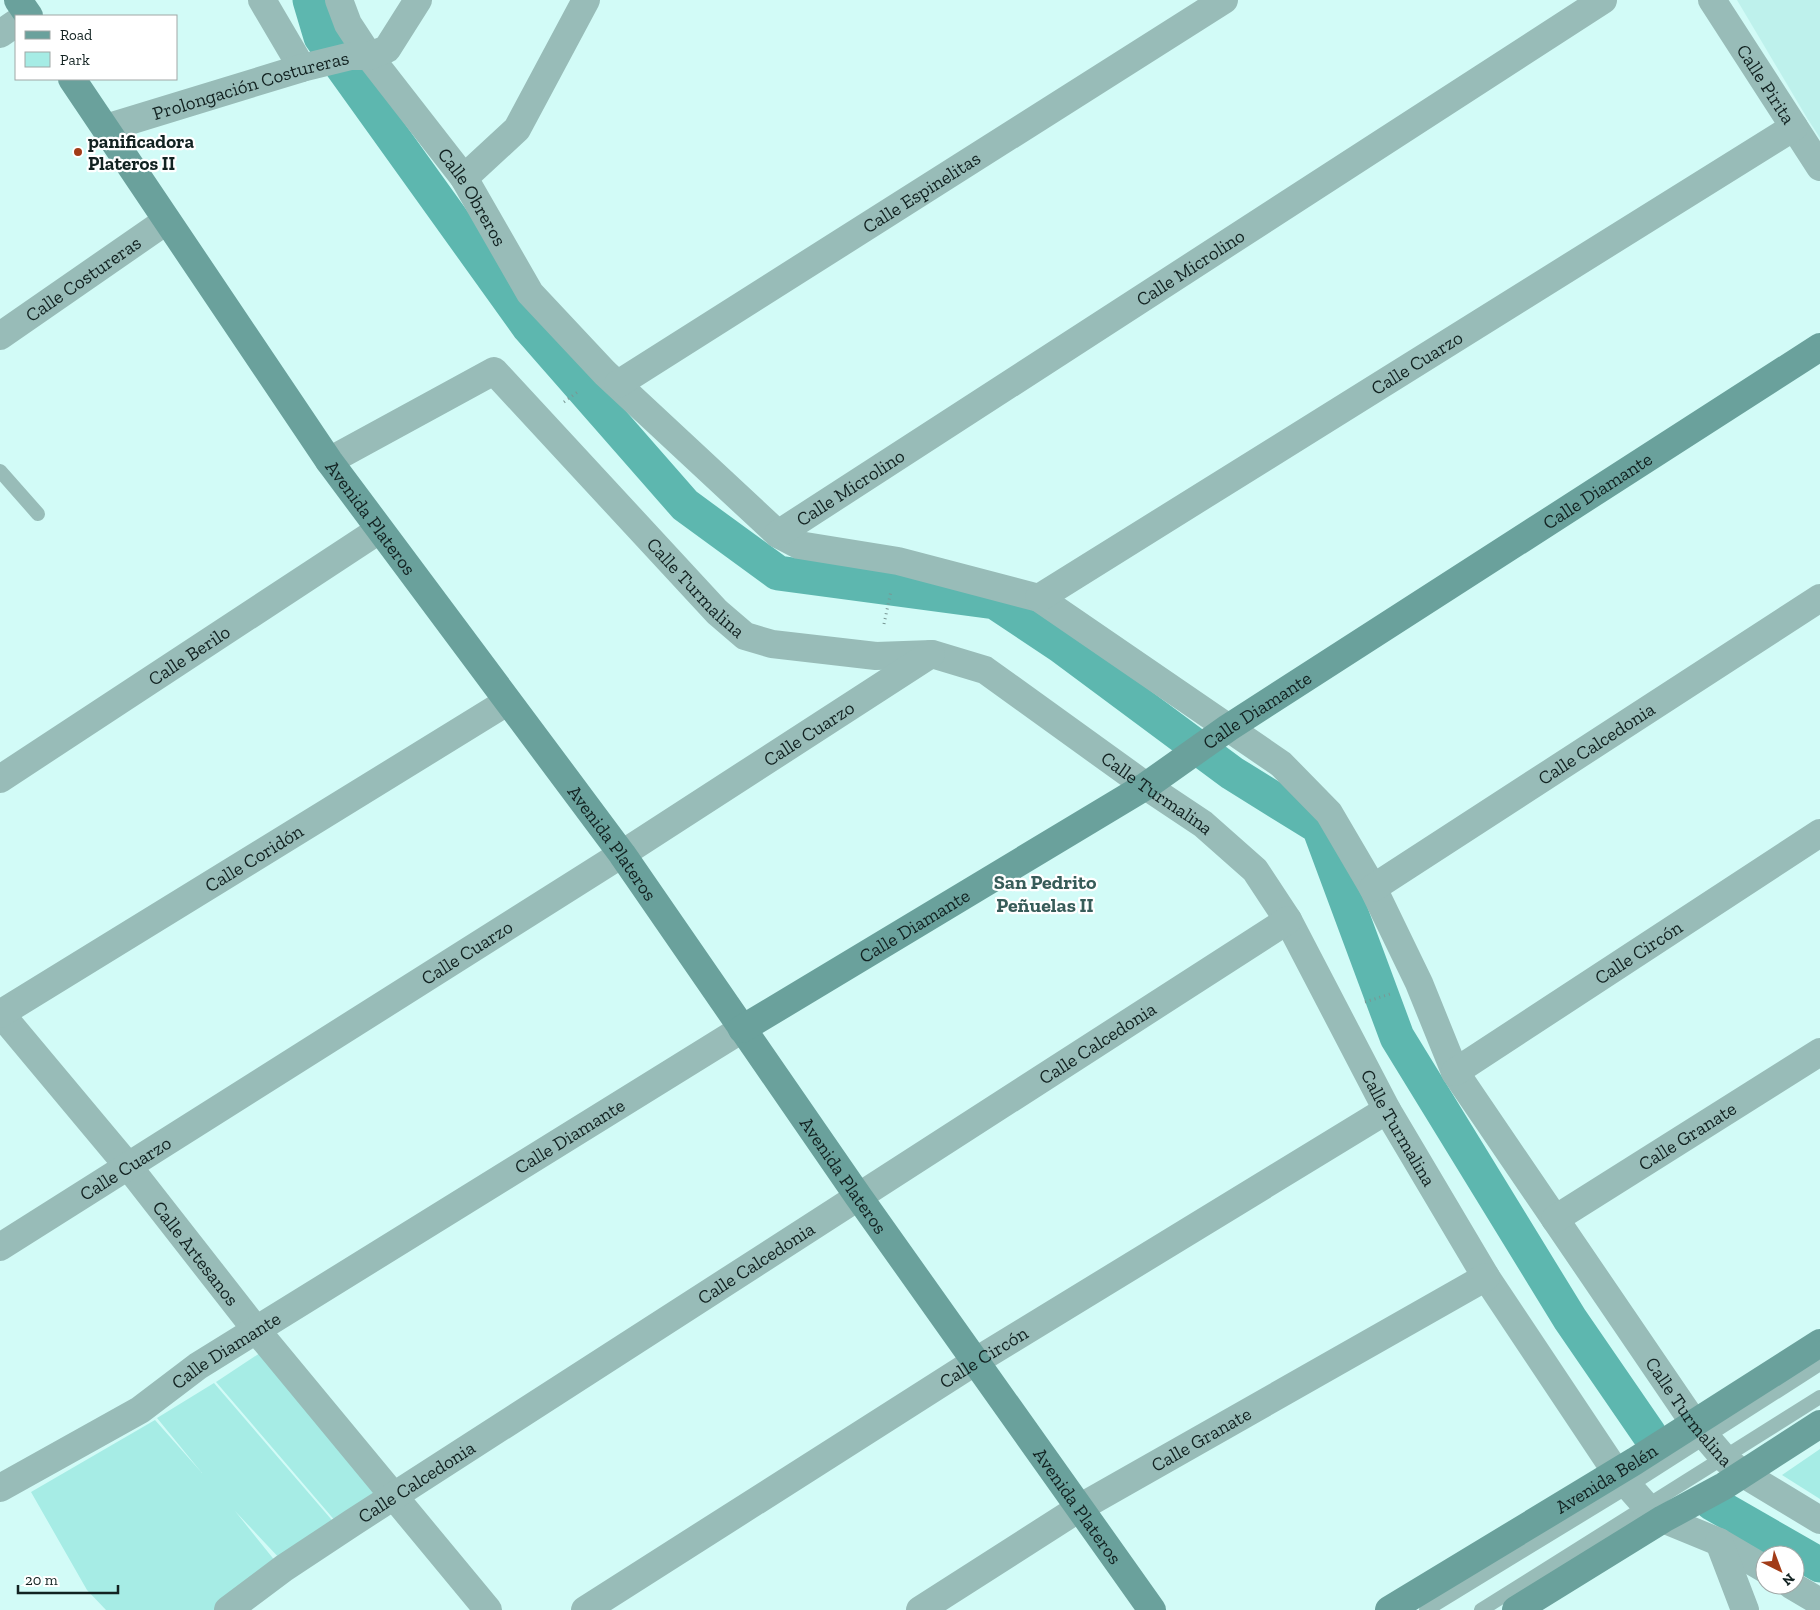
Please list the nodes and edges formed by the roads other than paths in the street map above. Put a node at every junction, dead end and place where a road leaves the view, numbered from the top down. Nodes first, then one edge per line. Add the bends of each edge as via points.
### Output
1 (262, 0) edge
2 (339, 0) edge
3 (418, 0) edge
4 (586, 0) edge
5 (1224, 0) edge
6 (1603, 0) edge
7 (1712, 0) edge
8 (15, 22) edge
9 (0, 34) edge
10 (369, 56) junction
11 (302, 68) junction
12 (73, 80) edge
13 (1794, 127) junction
14 (106, 128) junction
15 (1820, 167) edge
16 (464, 178) junction
17 (166, 221) junction
18 (0, 336) edge
19 (1820, 347) edge
20 (618, 384) junction
21 (329, 461) junction
22 (0, 471) edge
23 (38, 514) dead end
24 (379, 530) junction
25 (778, 534) junction
26 (1038, 598) junction
27 (1820, 598) edge
28 (932, 654) junction
29 (507, 702) junction
30 (1228, 728) junction
31 (0, 779) edge
32 (1146, 786) junction
33 (1820, 833) edge
34 (622, 854) junction
35 (1374, 888) junction
36 (1288, 920) junction
37 (0, 1014) edge
38 (742, 1029) junction
39 (1820, 1052) edge
40 (1455, 1072) junction
41 (1387, 1110) junction
42 (128, 1166) junction
43 (858, 1196) junction
44 (1555, 1219) junction
45 (0, 1247) edge
46 (1486, 1277) junction
47 (257, 1331) junction
48 (1820, 1343) edge
49 (976, 1361) junction
50 (1820, 1364) edge
51 (1820, 1397) edge
52 (1820, 1424) edge
53 (1700, 1430) junction
54 (1733, 1465) junction
55 (1622, 1480) junction
56 (0, 1488) edge
57 (395, 1497) junction
58 (1081, 1507) junction
59 (1655, 1513) junction
60 (1820, 1520) edge
61 (1719, 1542) junction
62 (1755, 1564) edge
63 (1805, 1593) edge
64 (1820, 1602) edge
65 (228, 1610) edge
66 (488, 1610) edge
67 (584, 1610) edge
68 (920, 1610) edge
69 (1152, 1610) edge
70 (1389, 1610) edge
71 (1426, 1610) edge
72 (1481, 1610) edge
73 (1516, 1610) edge
74 (1745, 1610) edge

1 - 11 street
2 - 10 street, Calle Obreros via 348,24
3 - 10 street via 387,49
4 - 16 street via 517,129
5 - 20 street, Calle Espinelitas
6 - 25 street, Calle Microlino
7 - 13 street, Calle Pirita
8 - 9 street
10 - 11 street, Prolongación Costureras via 351,56
10 - 16 street, Calle Obreros
11 - 14 street, Prolongación Costureras
12 - 14 street, Avenida Plateros
13 - 15 street, Calle Pirita
13 - 26 street, Calle Cuarzo
14 - 17 street, Avenida Plateros
16 - 20 street, Calle Obreros via 530,293
17 - 18 street, Calle Costureras
17 - 21 street, Avenida Plateros
19 - 30 street, Calle Diamante
20 - 25 street, Calle Turmalina
21 - 24 street, Avenida Plateros
21 - 28 street, Calle Turmalina via 494,371 717,612 745,636 772,644 876,656
22 - 23 lane
24 - 29 street, Avenida Plateros
24 - 31 street, Calle Berilo
25 - 26 street, Calle Turmalina via 799,545 898,561
26 - 30 street, Calle Turmalina
27 - 35 street, Calle Calcedonia
28 - 32 street, Calle Turmalina via 985,670
28 - 34 street, Calle Cuarzo
29 - 34 street, Avenida Plateros
29 - 37 street, Calle Coridón
30 - 32 street, Calle Diamante
30 - 35 street, Calle Turmalina via 1281,764 1329,813
32 - 36 street, Calle Turmalina via 1203,824 1255,870
32 - 38 street, Calle Diamante
33 - 40 street, Calle Circón
34 - 38 street, Avenida Plateros
34 - 42 street, Calle Cuarzo
35 - 40 street, Calle Turmalina
36 - 41 street, Calle Turmalina
36 - 43 street, Calle Calcedonia
37 - 42 street, Calle Artesanos
38 - 43 street, Avenida Plateros
38 - 47 street, Calle Diamante
39 - 44 street, Calle Granate
40 - 44 street, Calle Turmalina
41 - 46 street, Calle Turmalina
41 - 49 street, Calle Circón
42 - 45 street, Calle Cuarzo
42 - 47 street, Calle Artesanos
43 - 49 street, Avenida Plateros
43 - 57 street, Calle Calcedonia
44 - 53 street, Calle Turmalina
46 - 55 street, Calle Turmalina
46 - 58 street, Calle Granate
47 - 56 street, Calle Diamante via 198,1366 140,1410
47 - 57 street, Calle Artesanos
48 - 53 street, Avenida Belén
49 - 58 street, Avenida Plateros
49 - 67 street, Calle Circón
50 - 53 lane
51 - 54 lane
52 - 54 street
53 - 54 street, Calle Turmalina
53 - 55 street, Avenida Belén
54 - 59 street via 1724,1486
54 - 60 street, Calle Turmalina
55 - 59 street, Calle Turmalina
55 - 70 street, Avenida Belén
55 - 71 lane
57 - 65 street, Calle Calcedonia via 284,1568
57 - 66 street, Calle Artesanos
58 - 68 street, Calle Granate
58 - 69 street, Avenida Plateros
59 - 61 street, Calle Turmalina
59 - 72 lane
59 - 73 street
61 - 62 street, Calle Turmalina
61 - 74 street
63 - 64 street

